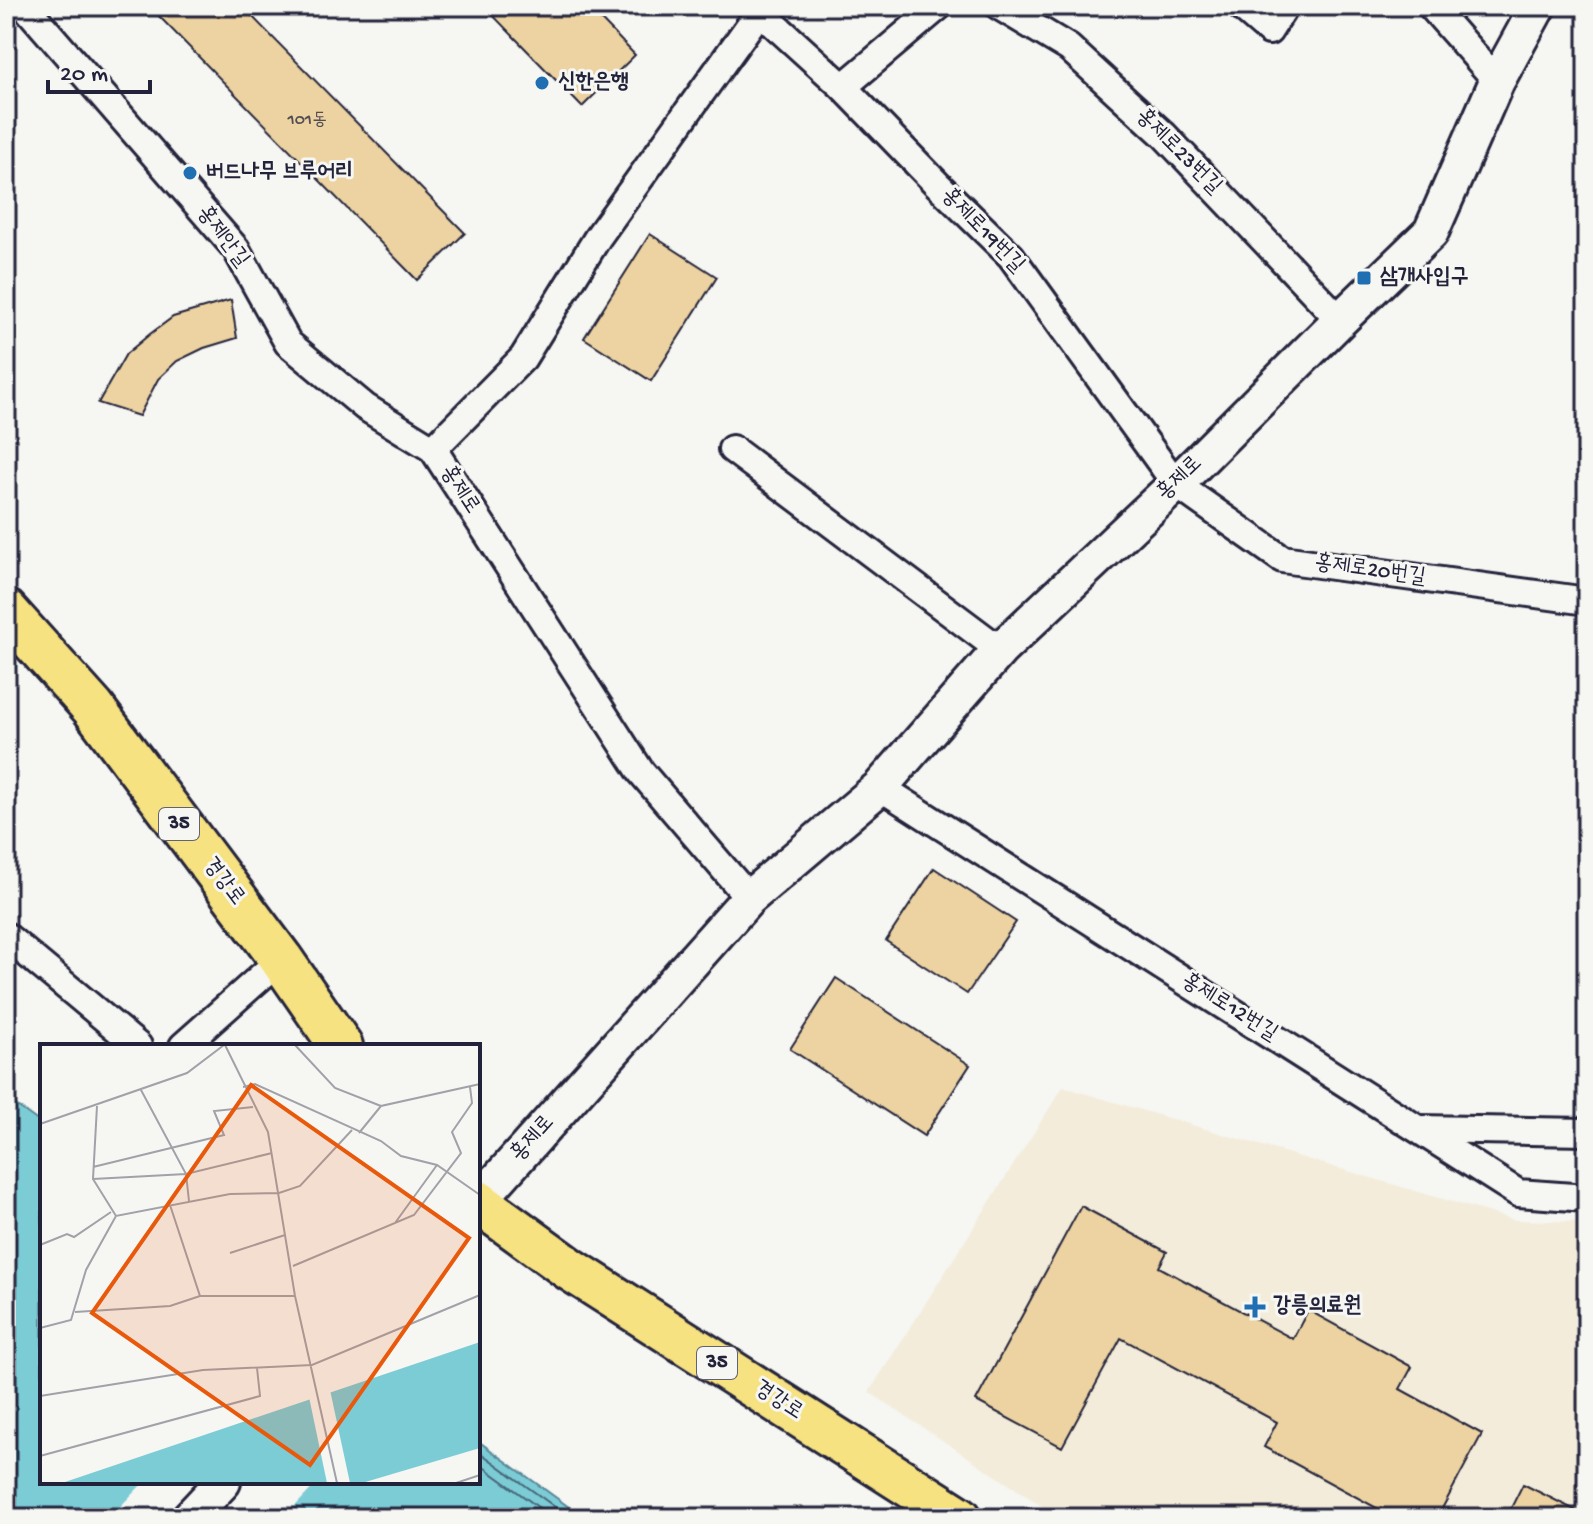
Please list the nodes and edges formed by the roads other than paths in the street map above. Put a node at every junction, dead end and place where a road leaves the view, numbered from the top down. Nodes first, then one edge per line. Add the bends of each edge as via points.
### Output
1 (25, 6) edge
2 (939, 6) edge
3 (999, 6) edge
4 (1240, 6) edge
5 (1285, 6) edge
6 (1431, 6) edge
7 (1538, 6) edge
8 (757, 9) edge
9 (1497, 81) junction
10 (843, 87) junction
11 (1340, 320) junction
12 (433, 449) junction
13 (732, 449) dead end
14 (1176, 484) junction
15 (1587, 601) edge
16 (6, 611) edge
17 (1000, 650) junction
18 (880, 787) junction
19 (749, 898) junction
20 (6, 936) edge
21 (281, 959) junction
22 (136, 1044) edge
23 (185, 1044) edge
24 (340, 1044) edge
25 (1419, 1129) junction
26 (1587, 1132) edge
27 (1587, 1198) edge
28 (480, 1200) edge
29 (480, 1203) edge
30 (221, 1484) edge
31 (189, 1518) edge
32 (960, 1518) edge

1 - 12 street, 홍제안길 via 236,249 288,343 365,407
2 - 10 street
3 - 11 street, 홍제로23번길 via 1069,48 1154,125
4 - 5 street via 1269,31
6 - 9 street
7 - 9 street, 홍제로
8 - 10 street, 홍제로19번길
8 - 12 street, 홍제로 via 598,237 523,358
9 - 11 street, 홍제로 via 1431,232
10 - 14 street, 홍제로19번길 via 1011,256
11 - 14 street, 홍제로
12 - 19 street, 홍제로 via 641,772
13 - 17 street
14 - 15 street, 홍제로20번길 via 1282,559
14 - 17 street, 홍제로
16 - 21 main road, 경강로 / 35 via 93,708
17 - 18 street, 홍제로
18 - 19 street, 홍제로
18 - 25 street, 홍제로12번길
19 - 28 street, 홍제로
20 - 22 street
21 - 23 street
21 - 24 main road, 경강로 / 35
25 - 26 street
25 - 27 street, 홍제로12번길 via 1518,1193
29 - 32 main road, 경강로 / 35 via 570,1269
30 - 31 street

